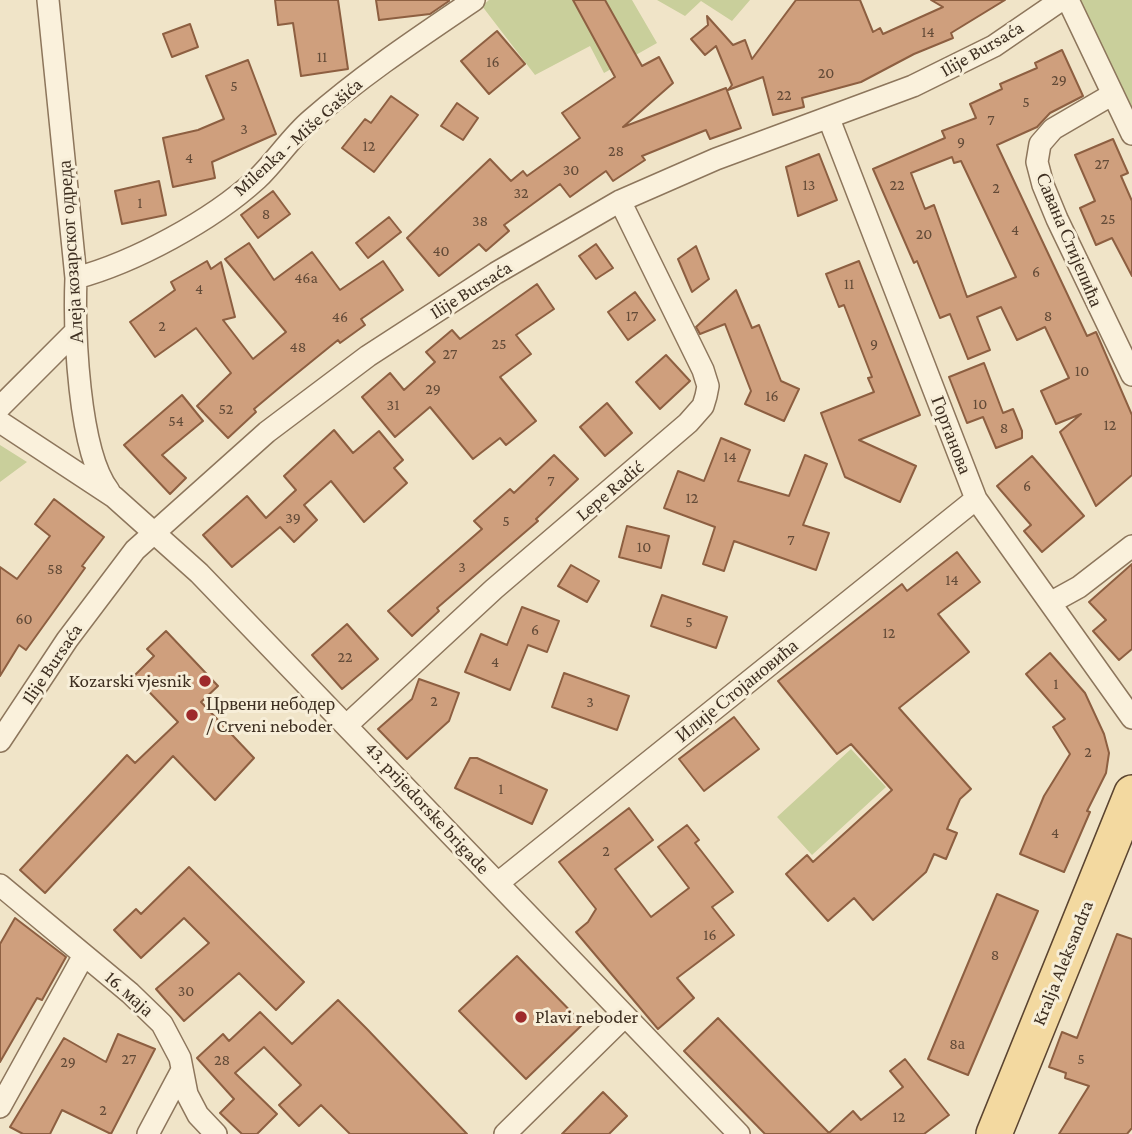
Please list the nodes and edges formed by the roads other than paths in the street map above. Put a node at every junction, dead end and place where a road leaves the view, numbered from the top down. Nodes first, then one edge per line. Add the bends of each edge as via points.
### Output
1 (48, 0) edge
2 (474, 0) edge
3 (1061, 0) edge
4 (1068, 0) edge
5 (1113, 94) junction
6 (829, 119) junction
7 (1132, 134) edge
8 (620, 201) junction
9 (76, 278) junction
10 (76, 331) junction
11 (1132, 375) edge
12 (0, 407) edge
13 (0, 422) edge
14 (114, 498) junction
15 (976, 499) junction
16 (156, 532) junction
17 (1132, 546) edge
18 (1050, 603) junction
19 (1132, 718) edge
20 (348, 724) junction
21 (0, 741) edge
22 (1132, 793) edge
23 (498, 883) junction
24 (0, 885) edge
25 (84, 955) junction
26 (624, 1017) junction
27 (181, 1072) junction
28 (0, 1107) edge
29 (148, 1134) edge
30 (216, 1134) edge
31 (505, 1134) edge
32 (739, 1134) edge
33 (994, 1134) edge

1 - 9 street, Алеја козарског одреда
2 - 9 street, Milenka - Miše Gašića via 392,55 309,121 256,179 200,220 134,257
3 - 6 street, Ilije Bursaća via 994,46
4 - 5 street
5 - 7 street
5 - 11 street, Савана Стијепића via 1053,129 1040,144 1037,162 1057,219
6 - 8 street, Ilije Bursaća via 716,159
6 - 15 street, Гортанова
8 - 16 street, Ilije Bursaća via 496,273 368,356 267,432
8 - 20 street, Lepe Radić via 703,370 708,386 703,406 657,452 494,589
9 - 10 street, Алеја козарског одреда
10 - 12 street
10 - 14 street, Алеја козарског одреда via 88,441 100,479
13 - 14 street, 43. prijedorske brigade
14 - 16 street, 43. prijedorske brigade
15 - 18 street, Гортанова
15 - 23 street, Илије Стојановића
16 - 20 street, 43. prijedorske brigade
16 - 21 street, Ilije Bursaća via 135,550 67,640
17 - 18 street
18 - 19 street, Гортанова
20 - 23 street, 43. prijedorske brigade
22 - 33 main road, Kralja Aleksandra
23 - 26 street, 43. prijedorske brigade
24 - 25 street, 16. маја
25 - 27 street, 16. маја via 162,1024 180,1058
25 - 28 street
26 - 31 street
26 - 32 street, 43. prijedorske brigade
27 - 29 street
27 - 30 street, 16. маја via 198,1115

